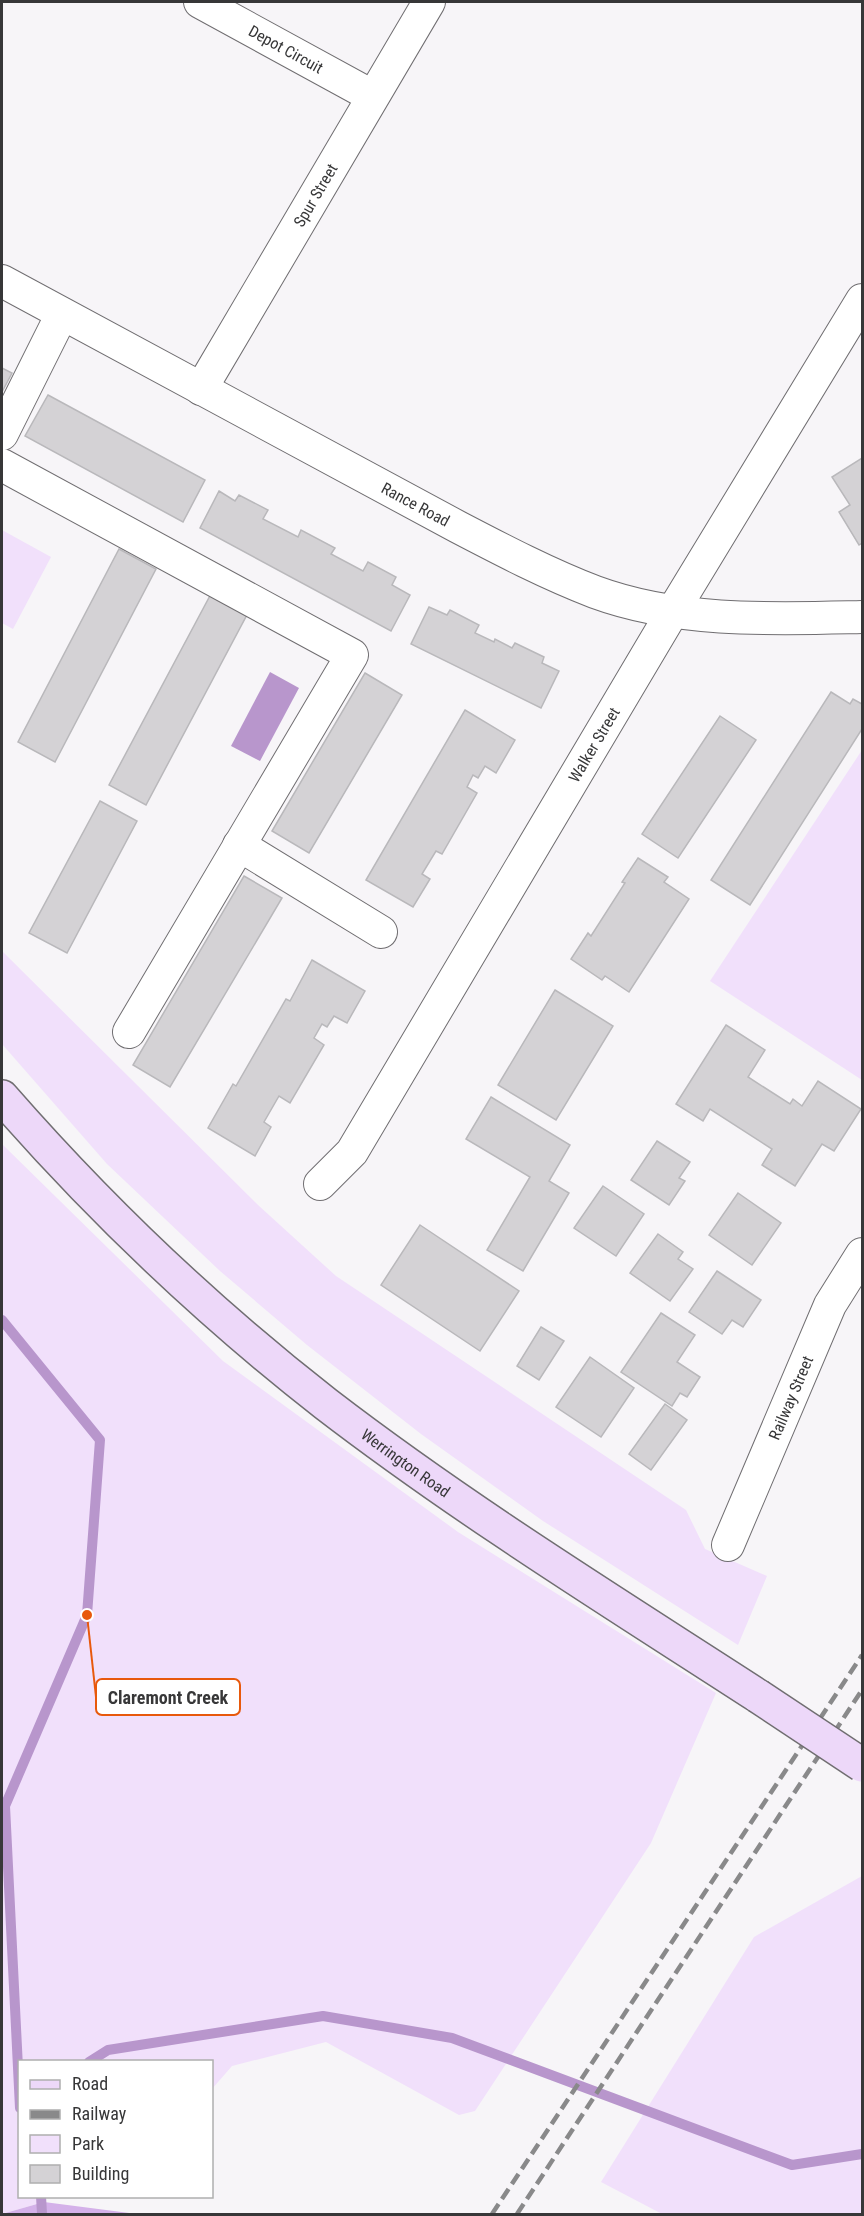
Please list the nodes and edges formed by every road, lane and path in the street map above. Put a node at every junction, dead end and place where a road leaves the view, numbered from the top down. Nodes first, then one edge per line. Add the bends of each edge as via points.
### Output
1 (200, 2) edge
2 (429, 2) edge
3 (372, 96) junction
4 (2, 281) edge
5 (862, 300) edge
6 (62, 314) junction
7 (201, 389) junction
8 (2, 434) edge
9 (2, 465) edge
10 (673, 611) junction
11 (862, 617) edge
12 (239, 845) junction
13 (381, 932) dead end
14 (129, 1032) dead end
15 (2, 1097) edge
16 (320, 1184) dead end
17 (862, 1254) edge
18 (728, 1545) dead end
19 (862, 1765) edge

1 - 3 street, Depot Circuit
2 - 3 street, Spur Street
3 - 7 street, Spur Street
4 - 6 street, Rance Road
5 - 10 street, Walker Street
6 - 7 street, Rance Road
6 - 8 street
7 - 10 street, Rance Road via 516,556 594,592
9 - 12 street via 352,655
10 - 11 street, Rance Road via 776,618
10 - 16 street, Walker Street via 352,1152
12 - 13 street
12 - 14 street
15 - 19 main road, Werrington Road, bridge via 64,1166 170,1272 327,1405 483,1517
17 - 18 street, Railway Street via 830,1305

